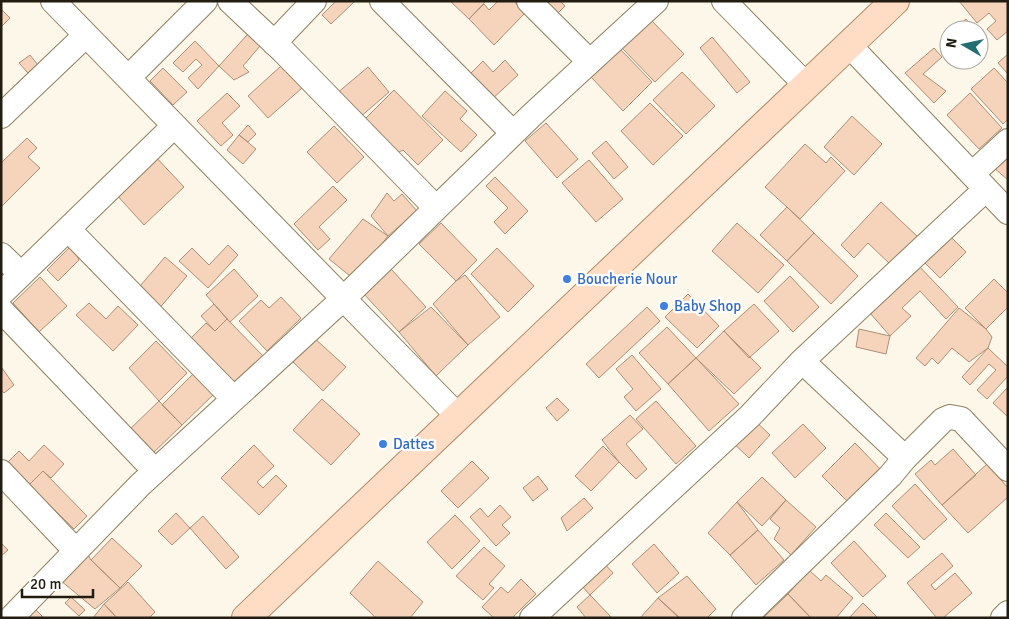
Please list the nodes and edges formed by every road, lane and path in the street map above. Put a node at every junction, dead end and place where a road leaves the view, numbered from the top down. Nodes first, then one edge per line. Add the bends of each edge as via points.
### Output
1 (53, 1) edge
2 (205, 1) edge
3 (230, 1) edge
4 (314, 1) edge
5 (382, 1) edge
6 (529, 1) edge
7 (656, 1) edge
8 (724, 1) edge
9 (894, 1) edge
10 (86, 35) junction
11 (274, 43) junction
12 (849, 45) junction
13 (589, 62) junction
14 (128, 78) junction
15 (806, 85) junction
16 (1, 116) edge
17 (174, 126) junction
18 (513, 133) junction
19 (1008, 141) edge
20 (979, 181) junction
21 (436, 208) junction
22 (1008, 212) edge
23 (68, 229) junction
24 (1, 255) edge
25 (21, 274) junction
26 (1, 294) edge
27 (343, 299) junction
28 (1, 310) edge
29 (802, 361) junction
30 (234, 399) junction
31 (458, 416) junction
32 (905, 458) junction
33 (1008, 469) edge
34 (155, 471) junction
35 (1, 472) edge
36 (76, 551) junction
37 (1008, 613) edge
38 (256, 614) edge
39 (11, 618) edge
40 (532, 618) edge
41 (744, 618) edge
42 (1003, 618) edge

1 - 10 street
2 - 14 street
3 - 11 street
4 - 11 street
5 - 18 street
6 - 13 street
7 - 13 street
8 - 15 street
9 - 12 main road
10 - 14 street
10 - 16 street
11 - 21 street
12 - 15 main road
12 - 20 street
13 - 18 street
14 - 17 street
15 - 31 main road
17 - 23 street
17 - 27 street
18 - 21 street
19 - 20 street
20 - 22 street
20 - 29 street
21 - 27 street
23 - 25 street
23 - 30 street
24 - 25 street
25 - 26 street
27 - 30 street
27 - 31 street
28 - 34 street
29 - 32 street
29 - 40 street via 750,416
30 - 34 street
31 - 38 main road
32 - 33 street via 950,417 961,420
32 - 41 street
34 - 36 street
35 - 36 street
36 - 39 street
37 - 42 street

